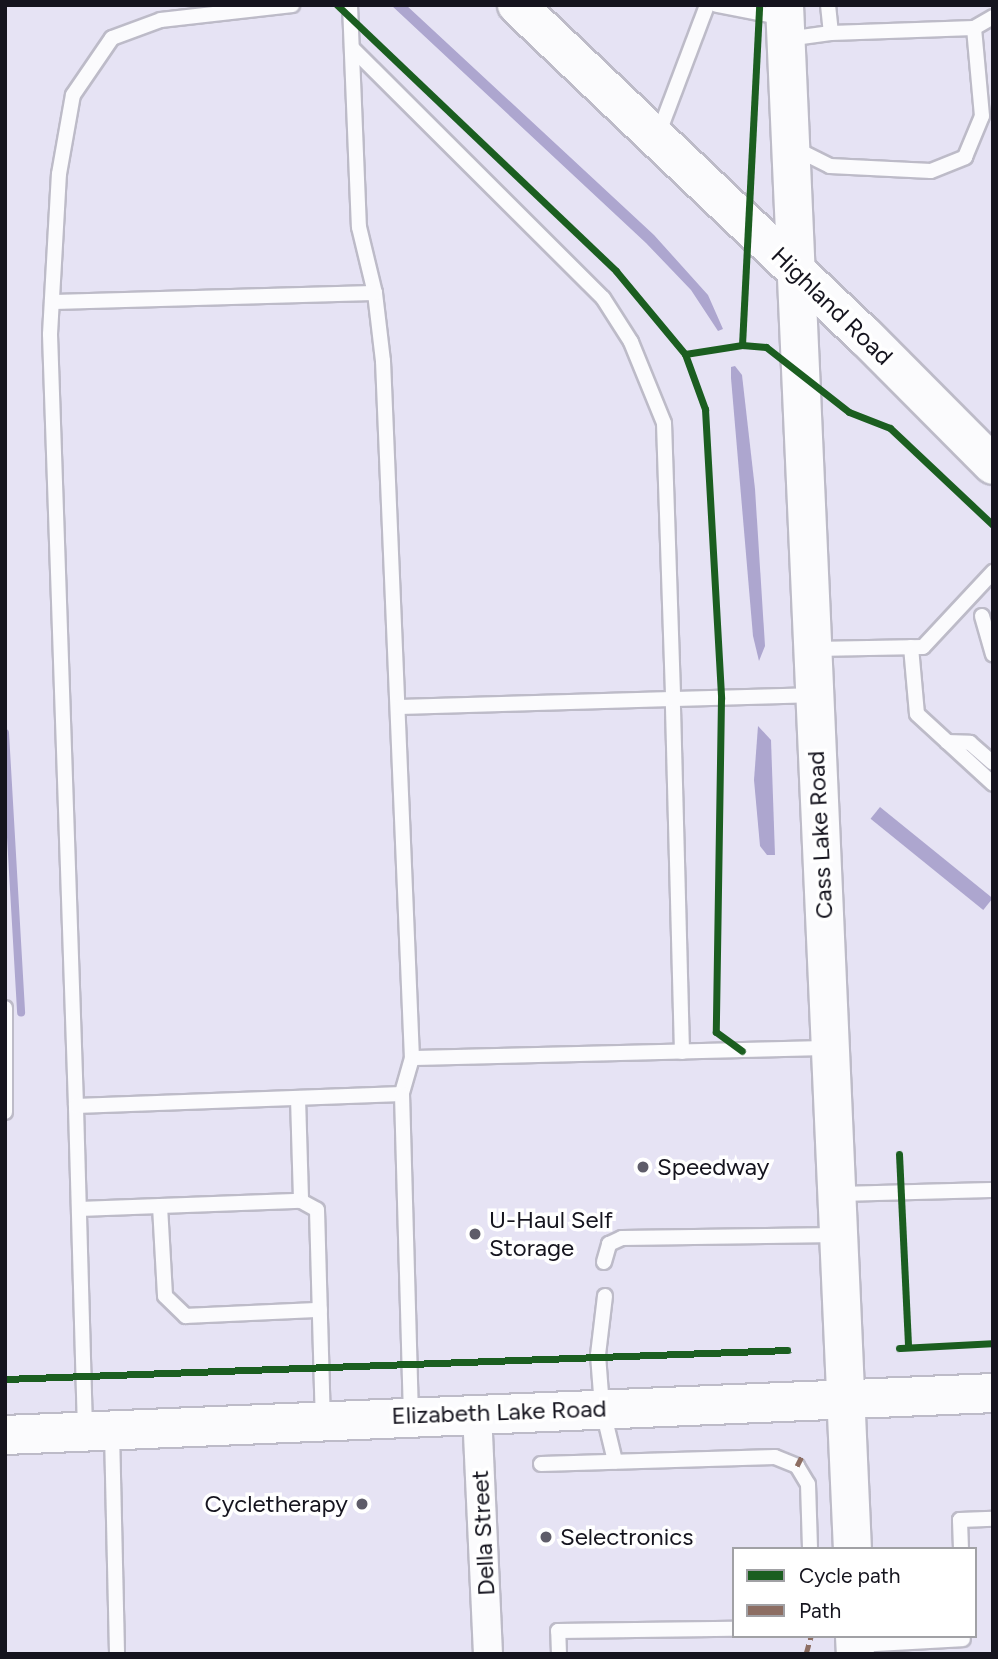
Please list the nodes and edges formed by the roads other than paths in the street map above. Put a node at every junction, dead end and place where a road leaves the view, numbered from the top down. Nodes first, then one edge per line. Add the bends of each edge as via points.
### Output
1 (292, 5) edge
2 (350, 5) edge
3 (517, 5) edge
4 (707, 5) edge
5 (717, 5) edge
6 (828, 5) edge
7 (993, 17) edge
8 (785, 21) edge
9 (974, 28) junction
10 (831, 33) junction
11 (352, 48) junction
12 (657, 138) junction
13 (791, 146) junction
14 (797, 272) junction
15 (375, 293) junction
16 (52, 302) junction
17 (993, 465) edge
18 (993, 572) edge
19 (966, 601) junction
20 (988, 621) edge
21 (911, 647) junction
22 (812, 649) junction
23 (993, 654) edge
24 (814, 695) junction
25 (673, 699) junction
26 (398, 707) junction
27 (947, 742) junction
28 (993, 763) edge
29 (993, 785) edge
30 (5, 1008) edge
31 (830, 1048) junction
32 (682, 1052) junction
33 (412, 1058) junction
34 (402, 1094) junction
35 (298, 1098) junction
36 (76, 1106) junction
37 (5, 1112) edge
38 (993, 1190) edge
39 (837, 1194) junction
40 (301, 1201) junction
41 (160, 1206) junction
42 (79, 1209) junction
43 (839, 1235) junction
44 (604, 1262) dead end
45 (605, 1296) dead end
46 (320, 1310) junction
47 (993, 1393) edge
48 (847, 1398) junction
49 (602, 1407) junction
50 (478, 1412) junction
51 (411, 1415) junction
52 (323, 1420) junction
53 (98, 1431) junction
54 (5, 1436) edge
55 (615, 1461) junction
56 (541, 1464) dead end
57 (993, 1519) edge
58 (810, 1547) edge
59 (852, 1547) edge
60 (961, 1547) edge
61 (732, 1629) edge
62 (949, 1638) edge
63 (854, 1645) edge
64 (117, 1654) edge
65 (488, 1654) edge
66 (559, 1654) edge

1 - 16 lane via 161,20 112,38 73,95 58,174
2 - 11 lane
3 - 12 main road, Highland Road
4 - 12 lane
5 - 8 lane
6 - 10 lane
7 - 9 lane
8 - 10 lane
8 - 13 street, Cass Lake Road
9 - 10 lane
9 - 13 lane via 982,116 965,157 931,172 830,166
11 - 15 lane via 359,227
11 - 25 lane via 603,299 637,354 664,423
12 - 14 main road, Highland Road
13 - 14 street, Cass Lake Road
14 - 17 main road, Highland Road
14 - 22 street, Cass Lake Road
15 - 16 lane
15 - 26 lane via 383,361
16 - 36 lane
18 - 19 lane
19 - 20 lane
19 - 21 lane via 923,647
20 - 23 lane
21 - 22 lane
21 - 27 lane via 917,714
22 - 24 street, Cass Lake Road
24 - 25 lane
24 - 31 street, Cass Lake Road
25 - 26 lane
25 - 32 lane
26 - 33 lane
27 - 28 lane via 970,743
27 - 29 lane
30 - 37 lane
31 - 32 lane
31 - 39 street, Cass Lake Road
32 - 33 lane
33 - 34 lane
34 - 35 lane
34 - 51 lane
35 - 36 lane
35 - 40 lane
36 - 42 lane
38 - 39 lane
39 - 43 street, Cass Lake Road
40 - 41 lane
40 - 46 lane via 317,1210
41 - 42 lane
41 - 46 lane via 165,1296 186,1316
42 - 53 lane
43 - 44 lane via 622,1238 609,1244
43 - 48 street, Cass Lake Road
45 - 49 lane via 598,1355
46 - 52 lane
47 - 48 main road, Elizabeth Lake Road
48 - 49 main road, Elizabeth Lake Road
48 - 59 street, Cass Lake Road
49 - 50 main road, Elizabeth Lake Road
49 - 55 lane
50 - 51 main road, Elizabeth Lake Road
50 - 65 street, Della Street
51 - 52 main road, Elizabeth Lake Road
52 - 53 main road, Elizabeth Lake Road
53 - 54 main road, Elizabeth Lake Road
53 - 64 lane
55 - 56 lane
55 - 58 lane via 775,1457 797,1466 808,1485
57 - 60 lane via 960,1520
61 - 66 lane via 558,1631
62 - 63 lane

